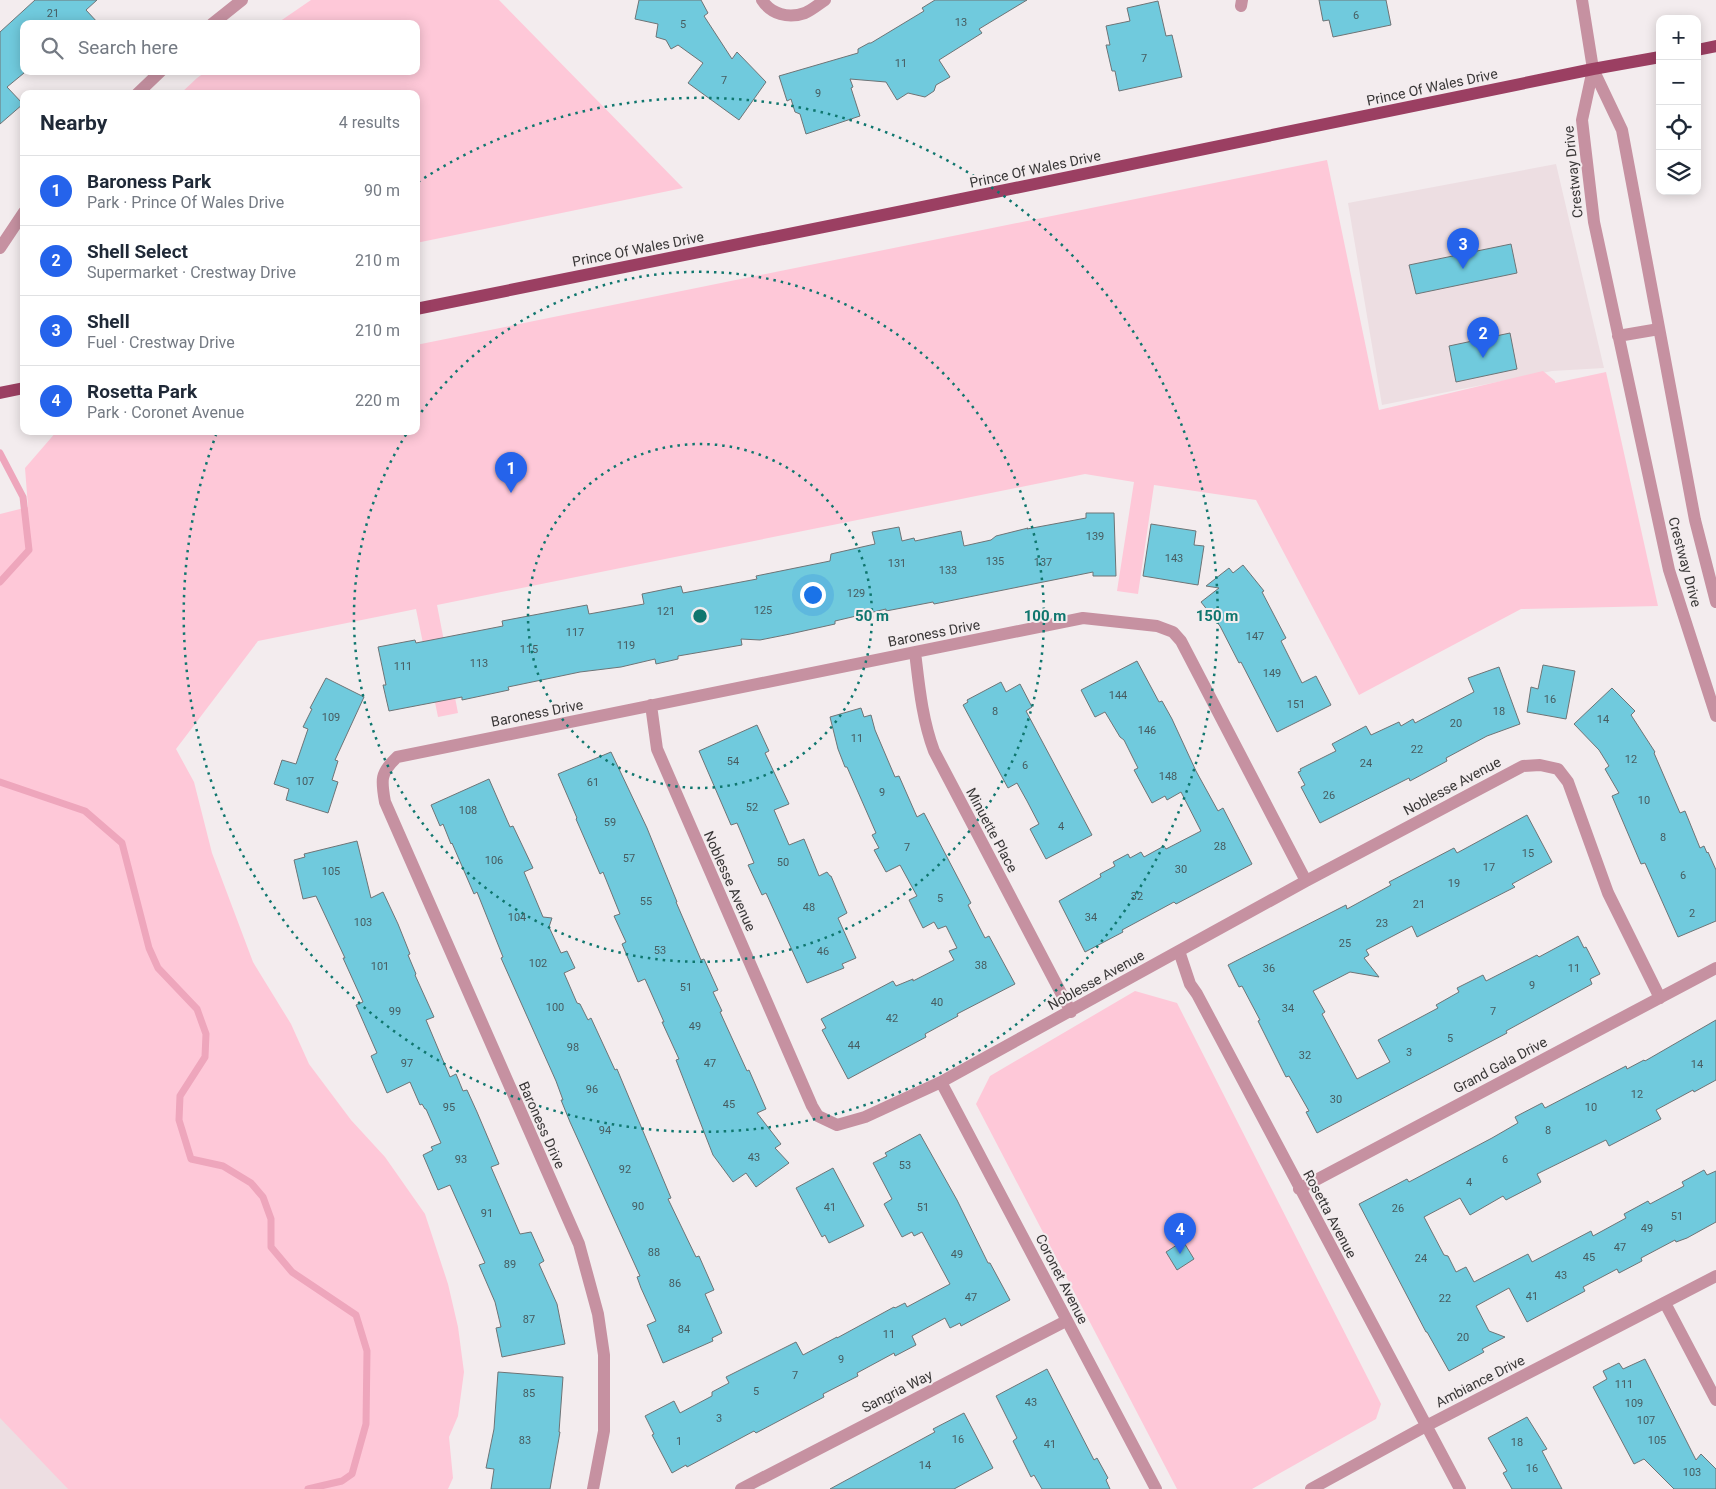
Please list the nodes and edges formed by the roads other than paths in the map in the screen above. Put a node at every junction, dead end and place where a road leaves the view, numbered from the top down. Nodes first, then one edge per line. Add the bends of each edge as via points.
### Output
1 (242, 0) edge
2 (762, 0) edge
3 (825, 0) edge
4 (1582, 0) edge
5 (217, 20) edge
6 (1716, 46) edge
7 (1701, 49) edge
8 (1656, 58) edge
9 (1594, 69) junction
10 (157, 75) edge
11 (141, 90) edge
12 (20, 218) edge
13 (0, 248) edge
14 (420, 309) edge
15 (1659, 329) junction
16 (1618, 336) junction
17 (20, 389) edge
18 (0, 393) edge
19 (1716, 602) edge
20 (915, 652) junction
21 (651, 705) junction
22 (1716, 716) edge
23 (1306, 881) junction
24 (1179, 951) junction
25 (1716, 968) edge
26 (1660, 998) junction
27 (1071, 1012) junction
28 (941, 1082) junction
29 (1299, 1189) junction
30 (1716, 1276) edge
31 (1665, 1302) junction
32 (1066, 1320) junction
33 (1716, 1400) edge
34 (1426, 1426) junction
35 (593, 1489) edge
36 (741, 1489) edge
37 (1156, 1489) edge
38 (1311, 1489) edge
39 (1460, 1489) edge

1 - 5 street
2 - 3 street via 768,9 784,15 805,13
4 - 9 street
6 - 7 main road
8 - 9 main road, Prince Of Wales Drive
9 - 14 main road, Prince Of Wales Drive
9 - 15 street, Crestway Drive via 1622,130
9 - 16 street, Crestway Drive via 1582,120 1594,222
10 - 11 street
12 - 13 street
15 - 16 street
15 - 19 street, Crestway Drive via 1695,520
16 - 22 street, Crestway Drive via 1669,570
17 - 18 main road
20 - 21 street, Baroness Drive
20 - 23 street, Baroness Drive via 1083,618 1157,626 1173,632 1181,641
20 - 27 street, Minuette Place via 926,726 934,751
21 - 28 street, Noblesse Avenue via 656,750 818,1116 837,1125 865,1117
21 - 35 street, Baroness Drive via 406,754 397,757 386,768 382,780 385,802 581,1252 598,1314 604,1354 604,1431
23 - 24 street, Noblesse Avenue
23 - 26 street, Noblesse Avenue via 1523,766 1558,769 1568,782 1608,893
24 - 27 street, Noblesse Avenue
24 - 29 street, Rosetta Avenue via 1190,984
25 - 26 street, Grand Gala Drive
26 - 29 street, Grand Gala Drive
27 - 28 street, Noblesse Avenue
28 - 32 street, Coronet Avenue
29 - 34 street, Rosetta Avenue
30 - 31 street, Ambiance Drive
31 - 33 street
31 - 34 street, Ambiance Drive
32 - 36 street, Sangria Way
32 - 37 street, Coronet Avenue
34 - 38 street, Ambiance Drive
34 - 39 street, Rosetta Avenue

